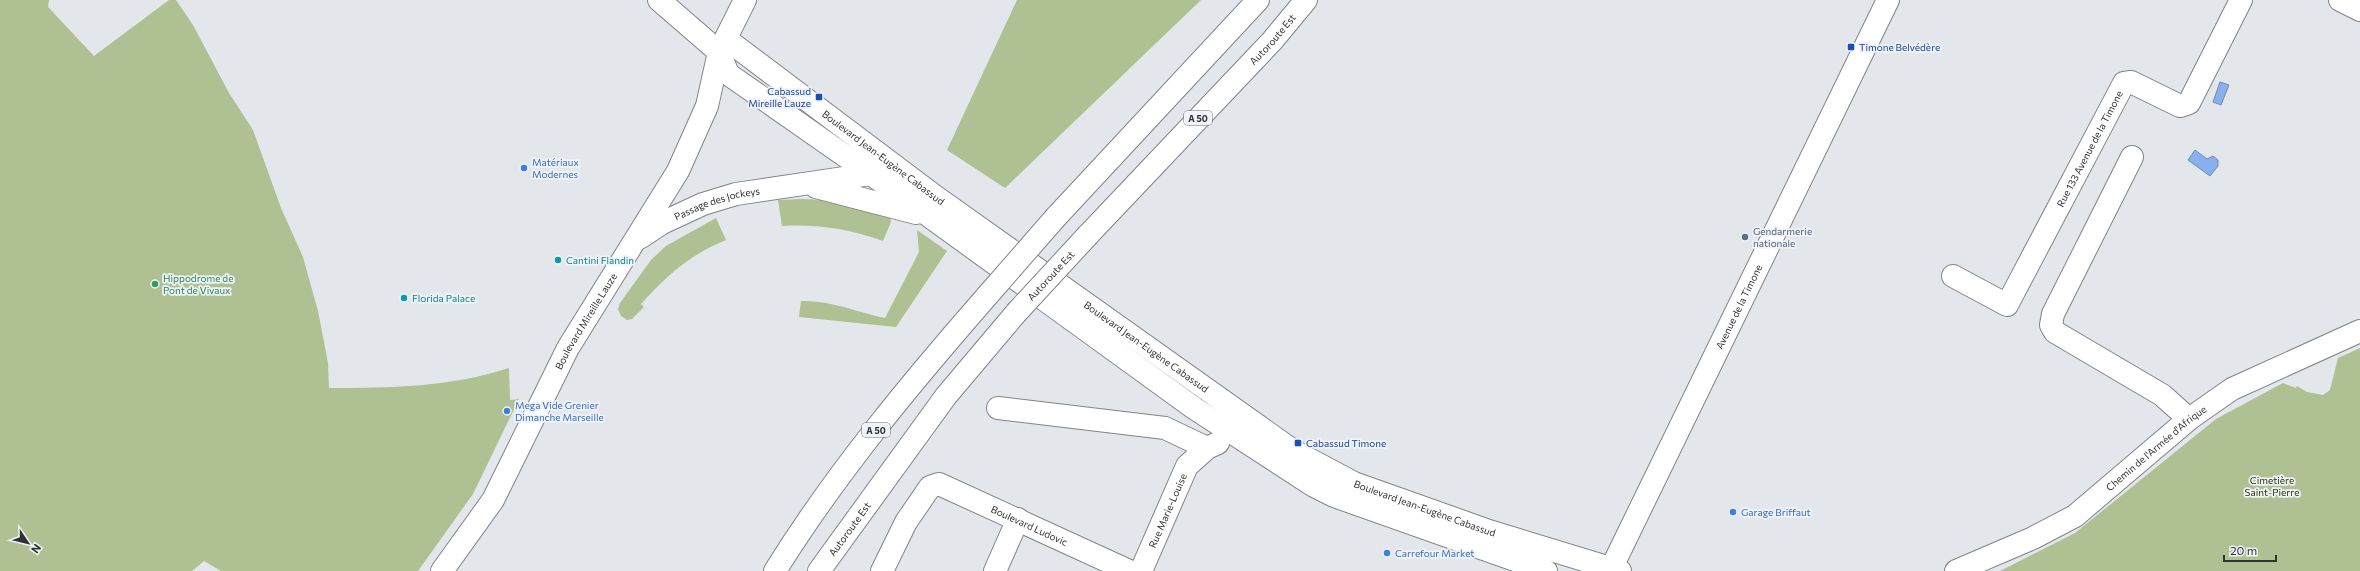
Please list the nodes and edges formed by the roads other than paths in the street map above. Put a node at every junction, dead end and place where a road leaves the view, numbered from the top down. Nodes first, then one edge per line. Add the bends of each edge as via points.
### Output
1 (658, 0) edge
2 (745, 0) edge
3 (1258, 0) edge
4 (1306, 0) edge
5 (1888, 0) edge
6 (2241, 0) edge
7 (2340, 0) edge
8 (2360, 10) edge
9 (723, 46) junction
10 (2132, 157) dead end
11 (872, 174) junction
12 (806, 185) junction
13 (932, 207) junction
14 (634, 243) junction
15 (1953, 276) dead end
16 (2360, 330) edge
17 (998, 408) dead end
18 (1194, 408) junction
19 (2189, 419) junction
20 (1248, 431) junction
21 (1184, 438) junction
22 (1207, 448) junction
23 (1187, 466) junction
24 (1389, 505) junction
25 (1018, 519) junction
26 (1614, 570) edge
27 (442, 571) edge
28 (775, 571) edge
29 (819, 571) edge
30 (882, 571) edge
31 (995, 571) edge
32 (1129, 571) edge
33 (1141, 571) edge
34 (1546, 571) edge
35 (1956, 571) edge

1 - 9 main road
2 - 9 main road, Boulevard Mireille Lauze
3 - 28 main road, A 50, bridge via 1056,217 921,372 848,466
4 - 29 main road, Autoroute Est / A 50, bridge via 1272,41 1016,313 946,396
5 - 26 main road, Avenue de la Timone
6 - 15 main road, Rue 133 Avenue de la Timone via 2189,103 2180,106 2131,82 2124,83 2007,305
7 - 8 main road
9 - 11 main road, Boulevard Jean-Eugène Cabassud via 728,74
9 - 13 main road, Boulevard Jean-Eugène Cabassud via 762,68
9 - 14 main road, Boulevard Mireille Lauze via 707,106 696,135 678,171
10 - 19 main road via 2053,314 2051,325 2055,332 2162,395
11 - 12 main road, Passage des Jockeys
11 - 13 main road, Passage des Jockeys via 894,179
12 - 13 main road, Passage des Jockeys
12 - 14 main road, Passage des Jockeys via 736,194 709,202 662,223
13 - 18 main road, Boulevard Jean-Eugène Cabassud
13 - 20 main road, Boulevard Jean-Eugène Cabassud
14 - 27 main road, Boulevard Mireille Lauze via 568,348 493,500
16 - 19 main road, Chemin de l'Armée d'Afrique via 2232,389
17 - 21 main road via 1165,428
18 - 20 main road via 1212,404
18 - 21 main road
19 - 35 main road, Chemin de l'Armée d'Afrique via 2075,516 2033,538
20 - 22 main road, Rue Marie-Louise
20 - 24 main road, Boulevard Jean-Eugène Cabassud via 1354,482
21 - 22 main road
21 - 23 main road
22 - 23 main road, Rue Marie-Louise
23 - 33 main road, Rue Marie-Louise
24 - 26 main road, Boulevard Jean-Eugène Cabassud via 1489,531
24 - 34 main road, Boulevard Jean-Eugène Cabassud
25 - 30 main road, Boulevard Ludovic via 939,484 930,487 906,522
25 - 31 main road
25 - 32 main road, Boulevard Ludovic

